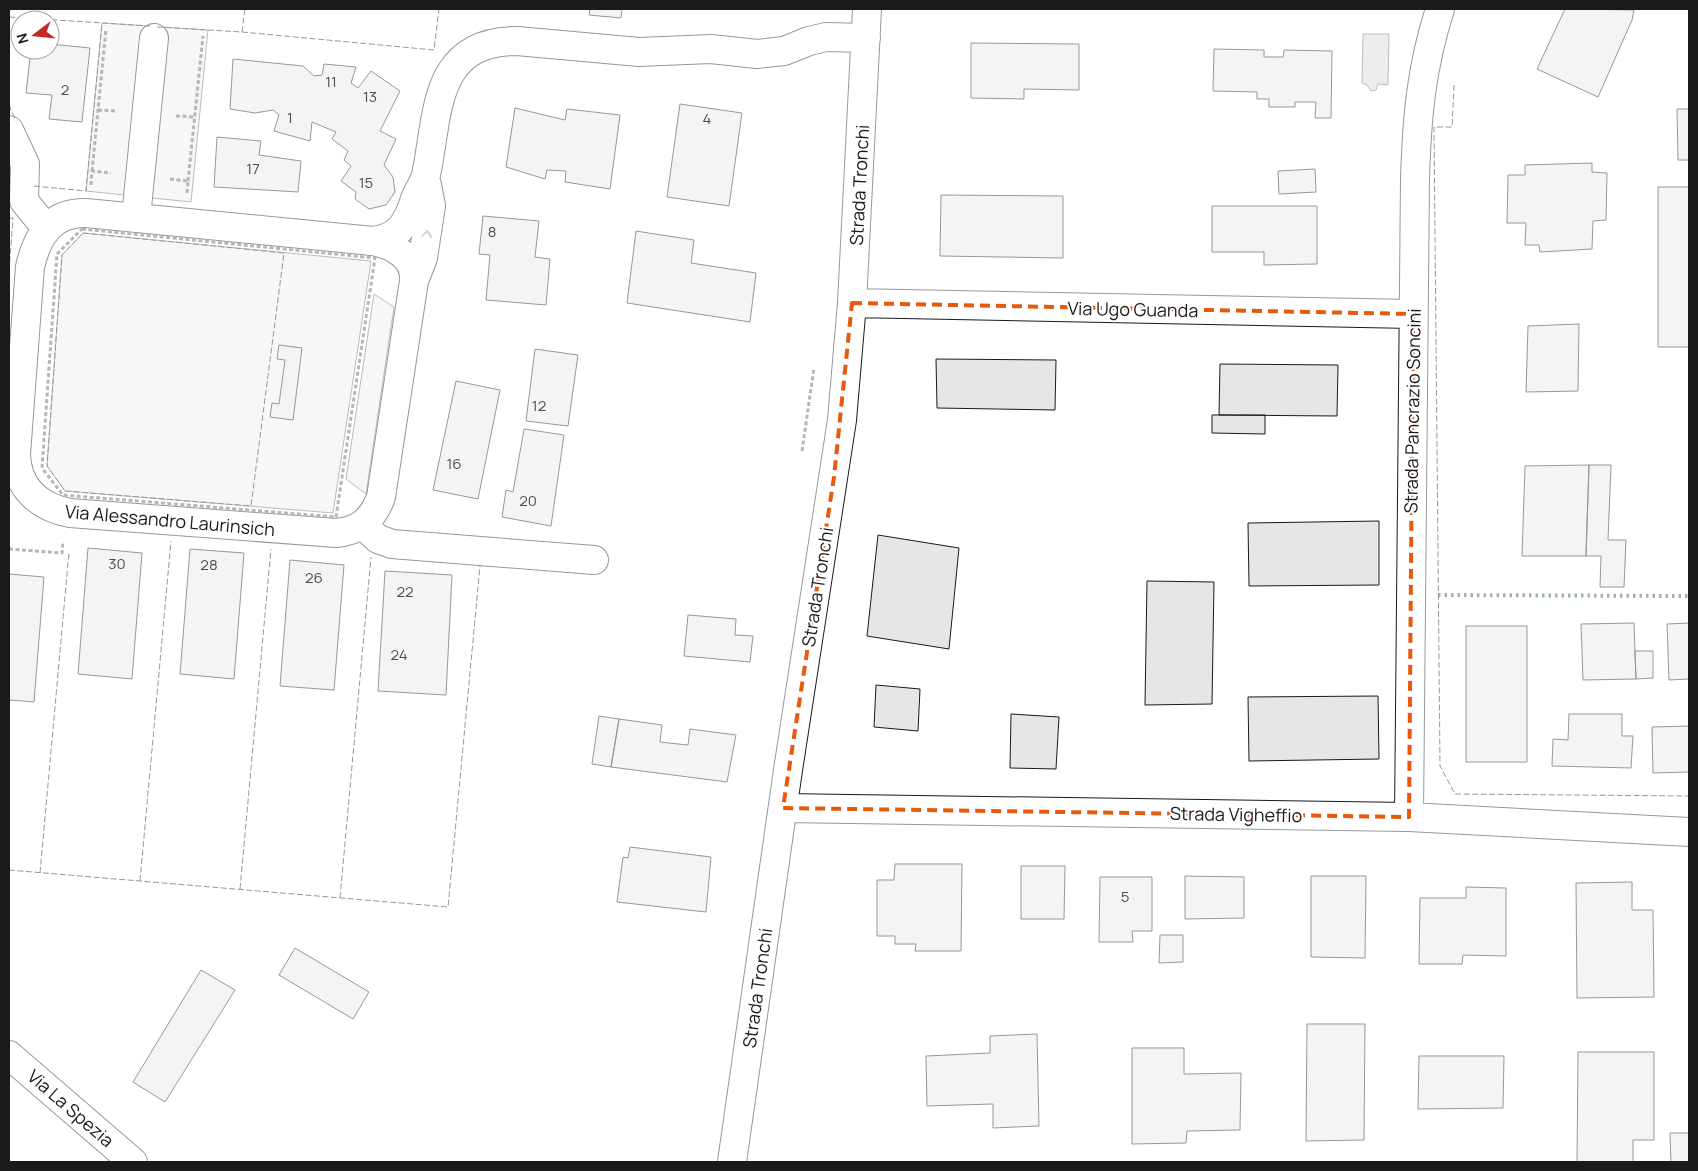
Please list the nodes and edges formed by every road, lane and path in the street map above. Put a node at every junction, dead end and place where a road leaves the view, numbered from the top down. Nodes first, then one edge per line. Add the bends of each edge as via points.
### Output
1 (867, 9) edge
2 (1440, 9) edge
3 (106, 29) dead end
4 (203, 36) dead end
5 (154, 38) dead end
6 (866, 38) junction
7 (98, 110) junction
8 (122, 111) dead end
9 (171, 115) dead end
10 (195, 117) junction
11 (9, 130) edge
12 (92, 171) dead end
13 (426, 176) junction
14 (188, 181) dead end
15 (136, 218) junction
16 (46, 228) junction
17 (369, 241) junction
18 (414, 281) junction
19 (852, 303) junction
20 (1413, 314) junction
21 (814, 366) dead end
22 (802, 451) dead end
23 (336, 517) joint
24 (363, 525) junction
25 (63, 537) dead end
26 (9, 549) edge
27 (594, 560) dead end
28 (783, 808) junction
29 (1409, 817) junction
30 (1689, 832) edge
31 (9, 1055) edge
32 (133, 1162) edge
33 (732, 1162) edge

1 - 6 street, Strada Tronchi
2 - 20 street, Strada Pancrazio Soncini via 1423,69 1418,106
3 - 7 path
4 - 10 path
5 - 15 street
6 - 13 street via 817,38 784,51 766,54 711,49 639,52 534,42 493,44 467,56 446,80 438,104
6 - 19 street, Strada Tronchi
7 - 8 path
7 - 12 path
9 - 10 path
10 - 14 path
11 - 16 street via 25,164 24,201
13 - 17 street via 406,222 389,237
18 -> 13 street via 423,258 431,202
15 - 16 street via 78,212 61,217
15 - 17 street
16 - 24 street, Via Alessandro Laurinsich via 30,267 16,454 19,476 30,494 49,508 70,512 336,533
17 - 18 street via 385,243 398,250 413,268
18 - 24 street via 380,497 374,513
19 - 20 street, Via Ugo Guanda
19 - 28 street, Strada Tronchi via 834,477
20 - 29 street, Strada Pancrazio Soncini
21 - 22 path
23 - 23 path via 375,258 82,229 57,254 42,468 62,495
24 - 27 street via 378,539 392,544
25 - 26 path via 62,553
28 - 29 street, Strada Vigheffio
28 - 33 street, Strada Tronchi
29 - 30 street, Strada Vigheffio
31 - 32 street, Via La Spezia

